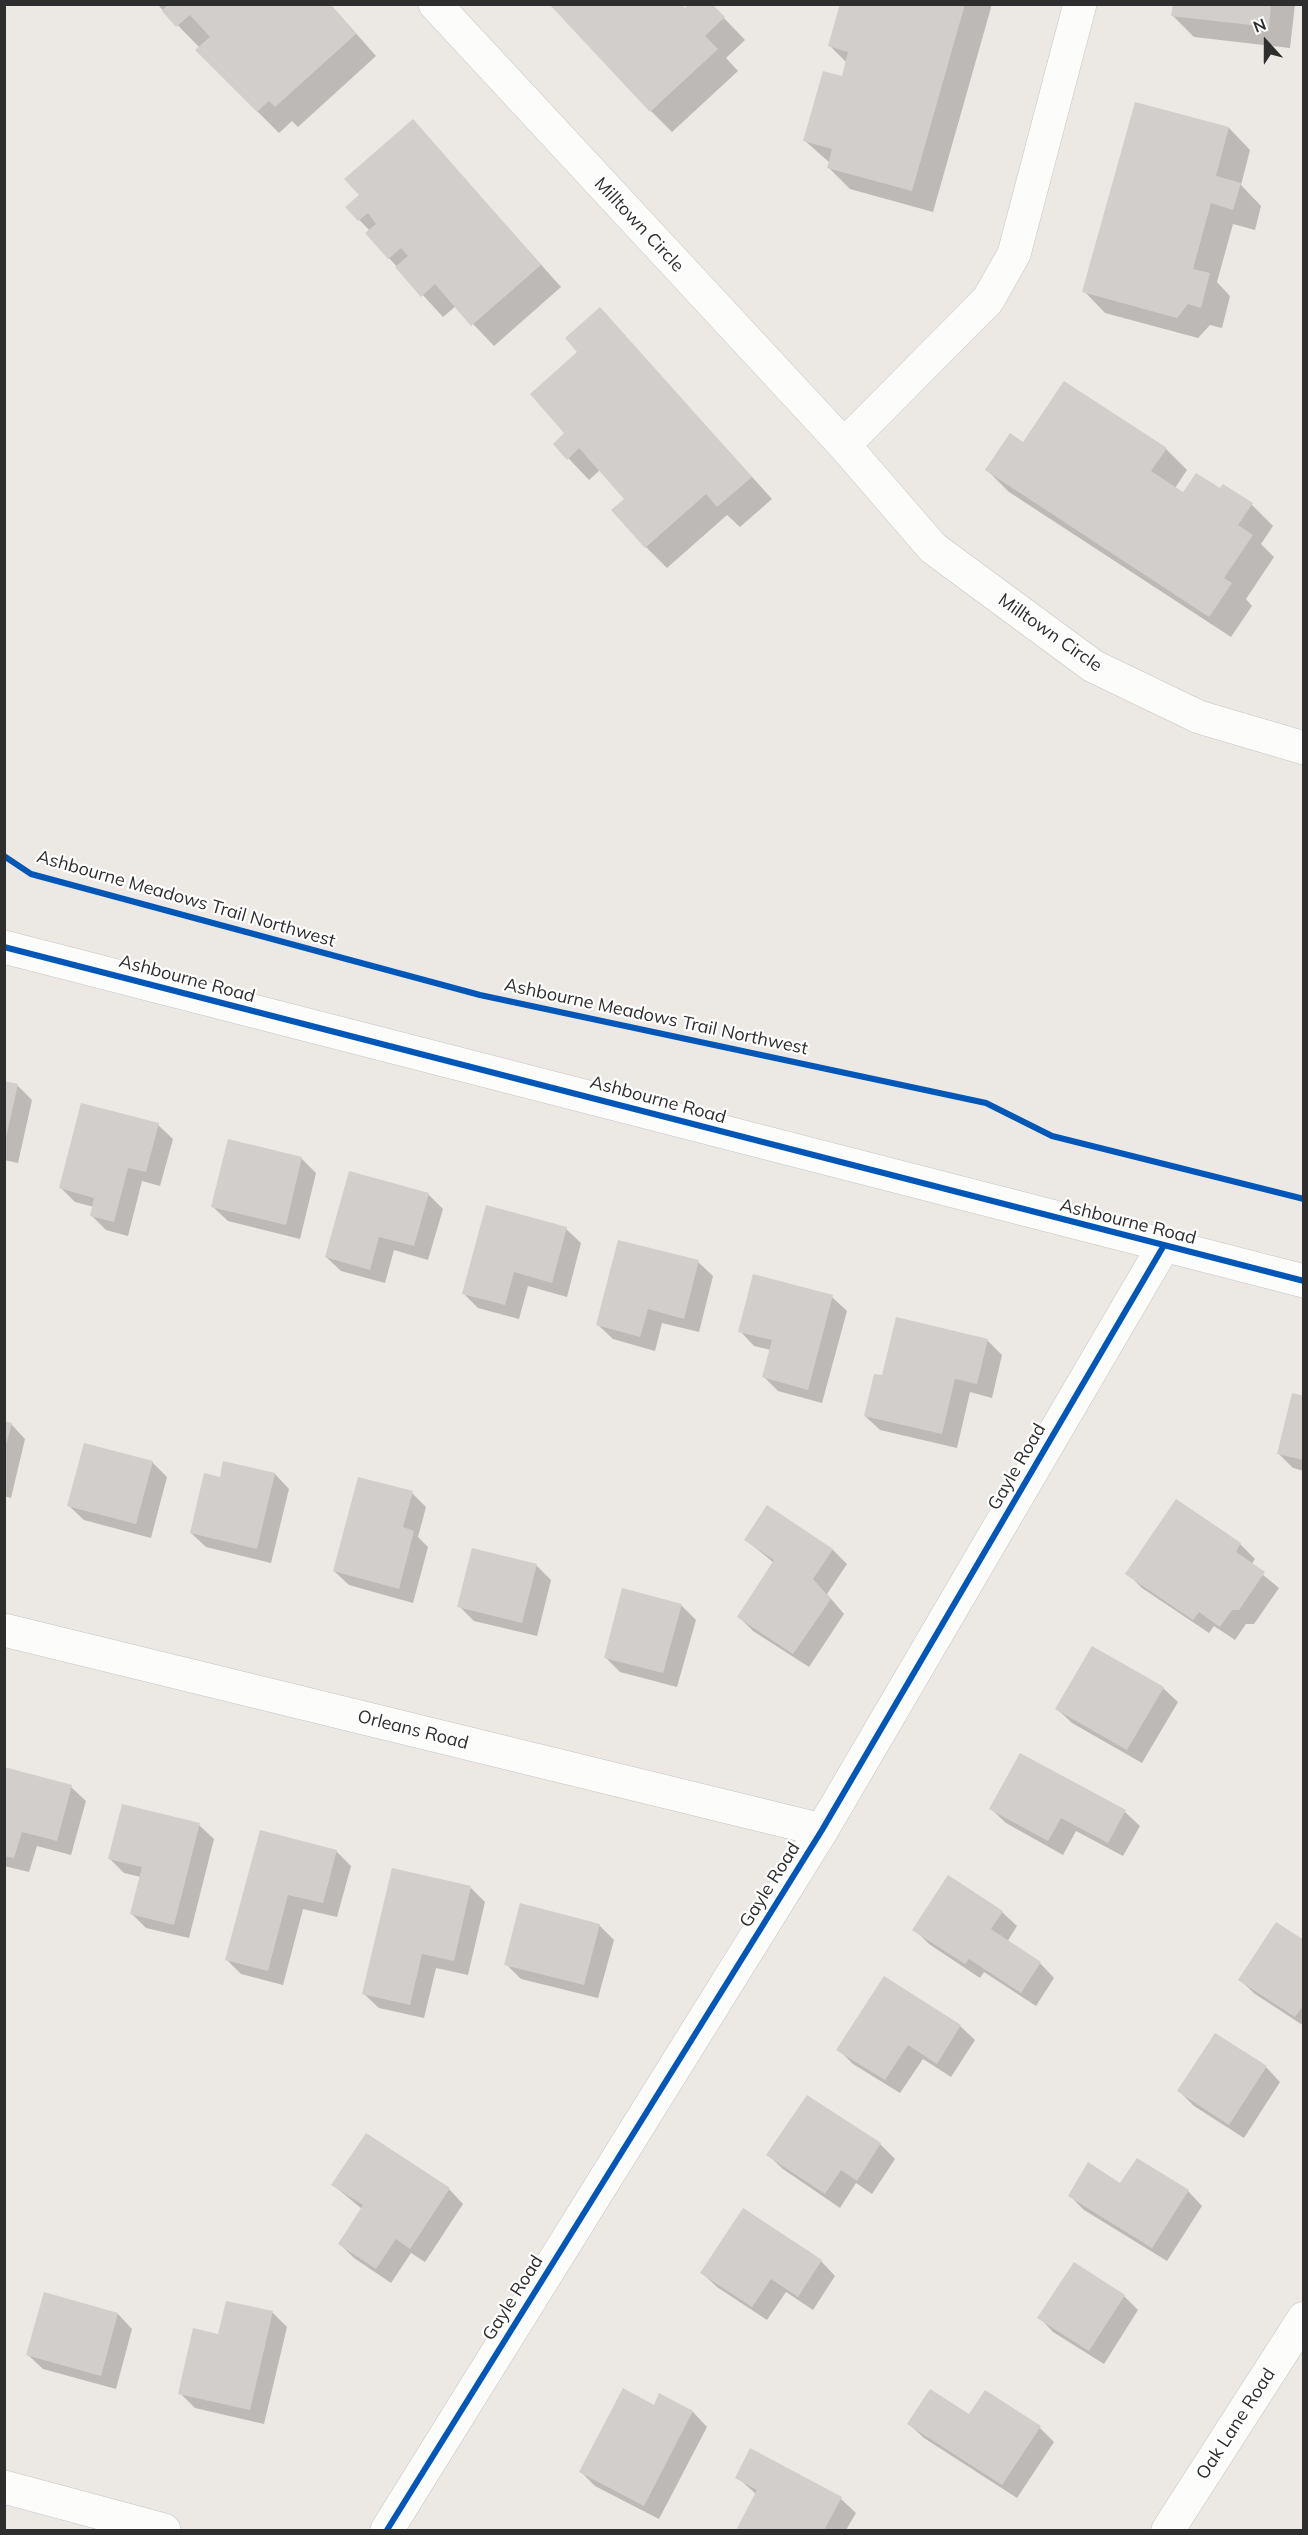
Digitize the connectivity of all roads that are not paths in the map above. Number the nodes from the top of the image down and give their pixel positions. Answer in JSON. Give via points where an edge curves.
{"nodes":[{"id":1,"x":435,"y":4,"type":"edge"},
{"id":2,"x":1080,"y":4,"type":"edge"},
{"id":3,"x":844,"y":445,"type":"junction"},
{"id":4,"x":1304,"y":748,"type":"edge"},
{"id":5,"x":4,"y":947,"type":"edge"},
{"id":6,"x":1163,"y":1247,"type":"junction"},
{"id":7,"x":1304,"y":1281,"type":"edge"},
{"id":8,"x":4,"y":1630,"type":"edge"},
{"id":9,"x":822,"y":1830,"type":"junction"},
{"id":10,"x":1299,"y":2337,"type":"edge"},
{"id":11,"x":4,"y":2487,"type":"edge"},
{"id":12,"x":164,"y":2530,"type":"edge"},
{"id":13,"x":387,"y":2530,"type":"edge"},
{"id":14,"x":1168,"y":2530,"type":"edge"}],
"edges":[{"from":1,"to":3,"type":"street","name":"Milltown Circle"},
{"from":2,"to":3,"type":"street","via":[[1014,254],[988,300]]},
{"from":3,"to":4,"type":"street","name":"Milltown Circle","via":[[933,548],[1093,666],[1199,717]]},
{"from":5,"to":6,"type":"street","name":"Ashbourne Road"},
{"from":6,"to":7,"type":"street","name":"Ashbourne Road"},
{"from":6,"to":9,"type":"street","name":"Gayle Road"},
{"from":8,"to":9,"type":"street","name":"Orleans Road"},
{"from":9,"to":13,"type":"street","name":"Gayle Road"},
{"from":10,"to":14,"type":"street","name":"Oak Lane Road"},
{"from":11,"to":12,"type":"street"}]}
